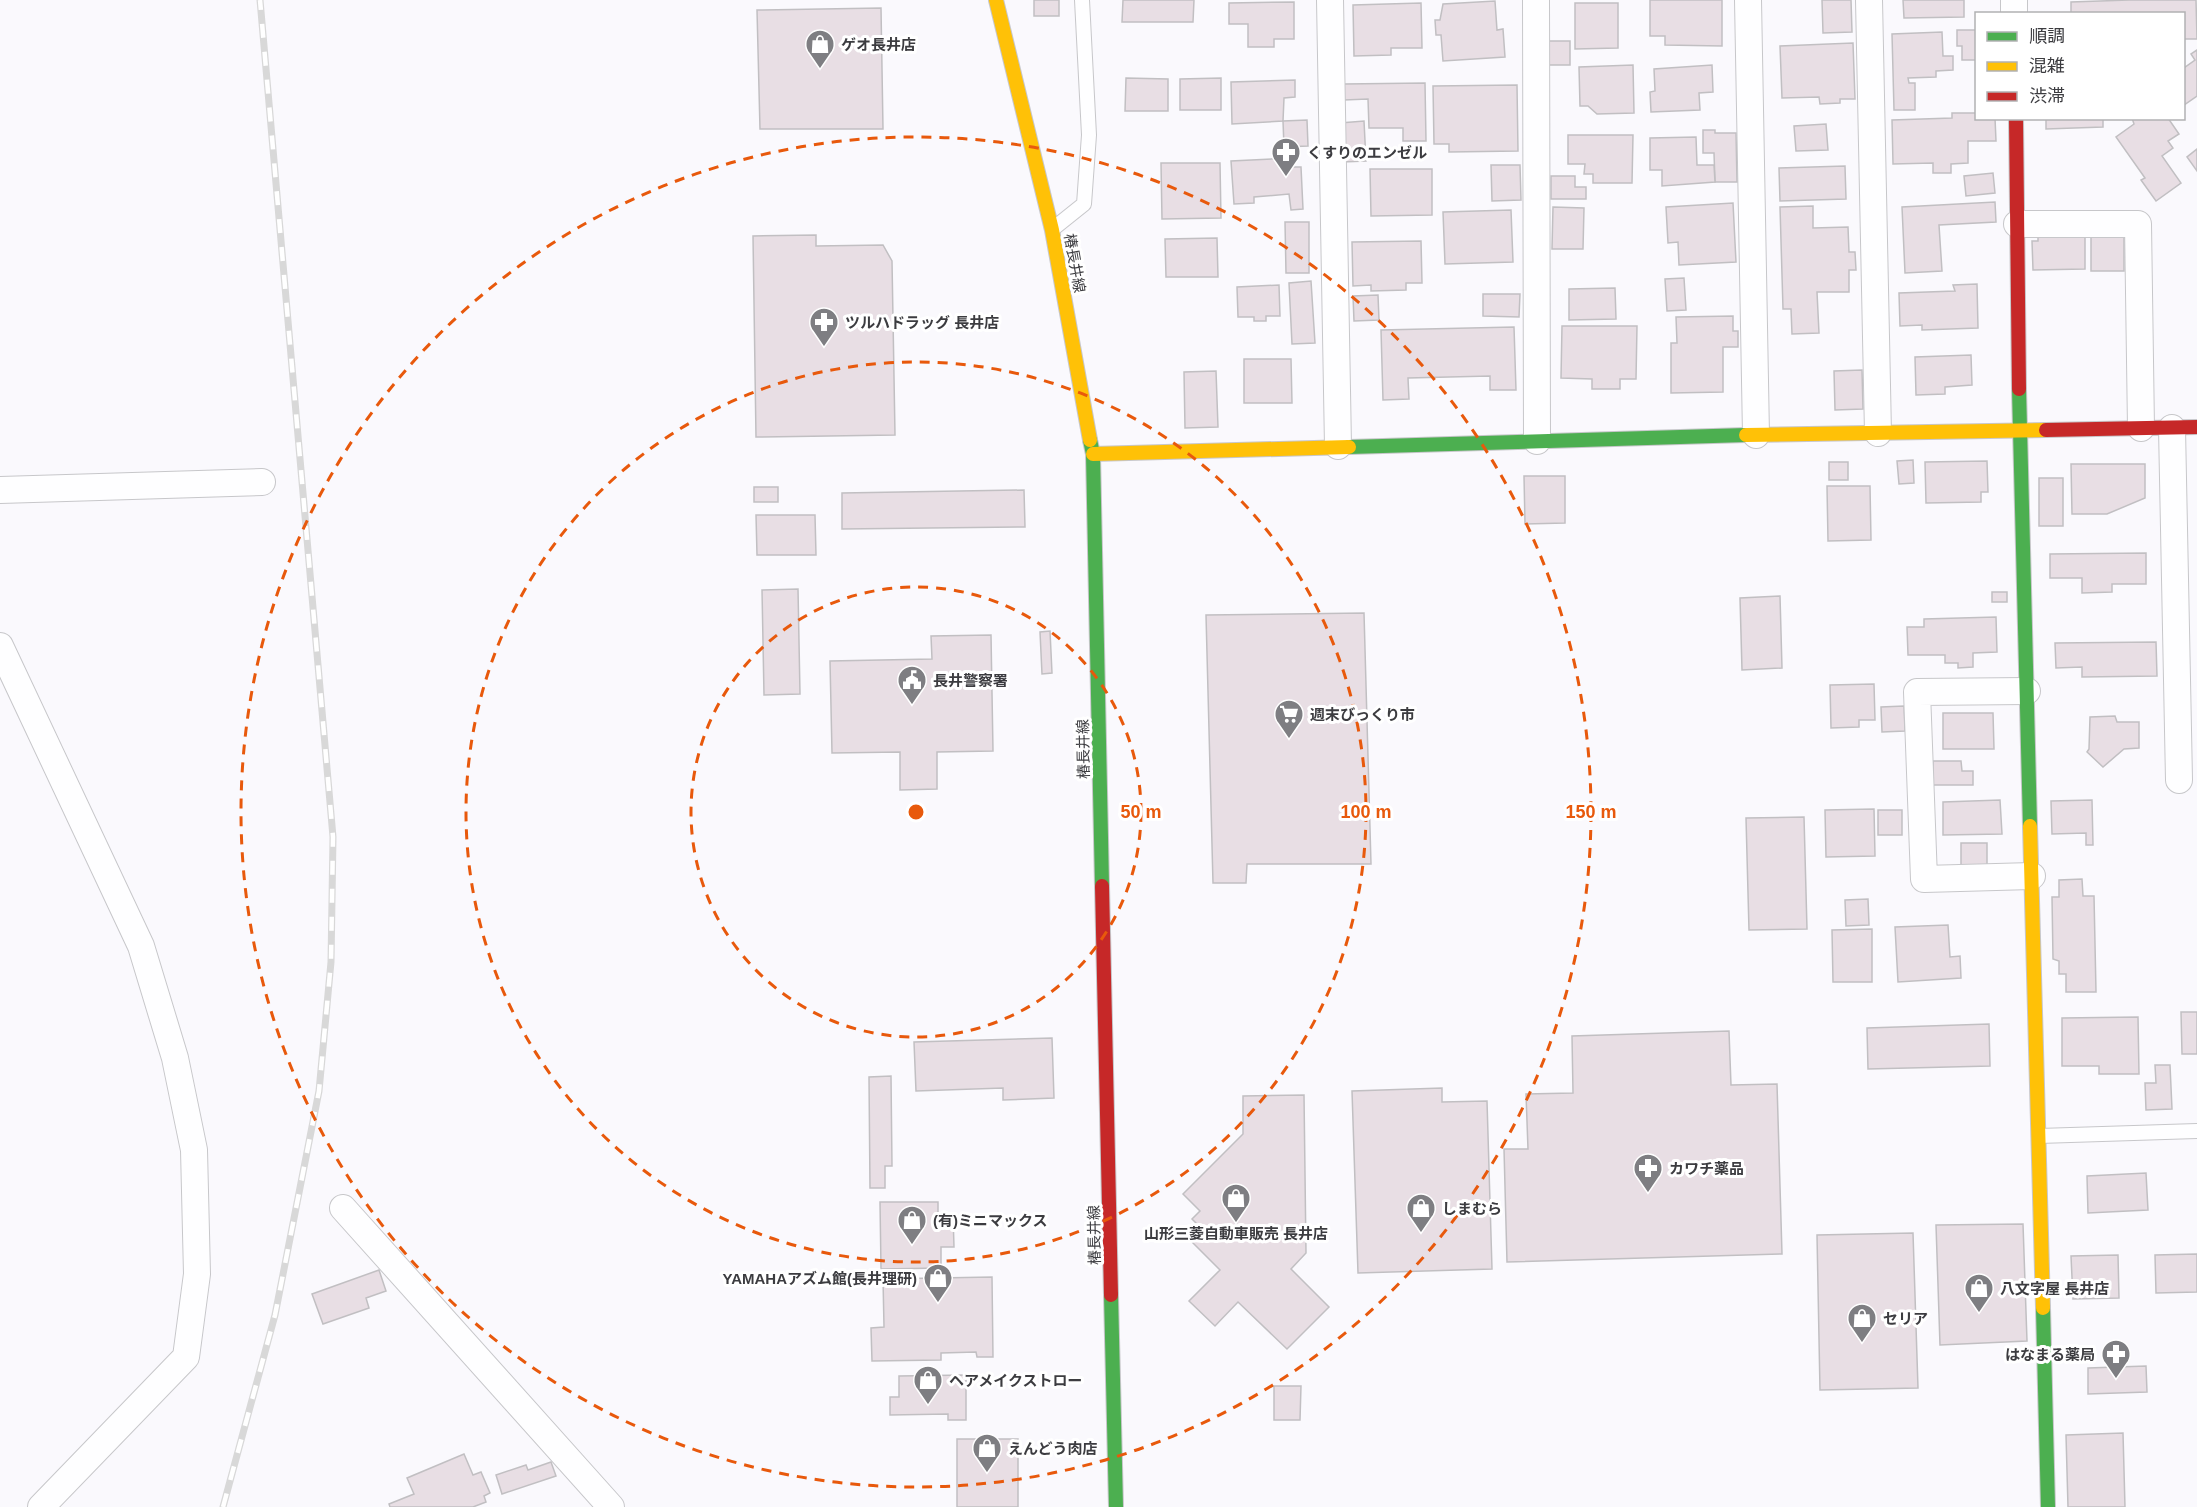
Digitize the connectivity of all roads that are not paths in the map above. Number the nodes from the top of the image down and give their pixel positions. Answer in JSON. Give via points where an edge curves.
{"nodes":[{"id":1,"x":996,"y":0,"type":"edge"},
{"id":2,"x":1082,"y":0,"type":"edge"},
{"id":3,"x":1330,"y":0,"type":"edge"},
{"id":4,"x":1536,"y":0,"type":"edge"},
{"id":5,"x":1748,"y":0,"type":"edge"},
{"id":6,"x":1869,"y":0,"type":"edge"},
{"id":7,"x":2016,"y":120,"type":"edge"},
{"id":8,"x":2017,"y":224,"type":"junction"},
{"id":9,"x":1052,"y":230,"type":"junction"},
{"id":10,"x":2185,"y":427,"type":"edge"},
{"id":11,"x":2141,"y":428,"type":"junction"},
{"id":12,"x":2020,"y":430,"type":"junction"},
{"id":13,"x":1878,"y":433,"type":"junction"},
{"id":14,"x":1756,"y":435,"type":"junction"},
{"id":15,"x":1537,"y":441,"type":"junction"},
{"id":16,"x":1338,"y":446,"type":"junction"},
{"id":17,"x":1093,"y":454,"type":"junction"},
{"id":18,"x":262,"y":482,"type":"dead end"},
{"id":19,"x":0,"y":490,"type":"edge"},
{"id":20,"x":0,"y":646,"type":"edge"},
{"id":21,"x":2027,"y":691,"type":"junction"},
{"id":22,"x":2179,"y":780,"type":"dead end"},
{"id":23,"x":2032,"y":876,"type":"junction"},
{"id":24,"x":2197,"y":1131,"type":"edge"},
{"id":25,"x":2039,"y":1136,"type":"junction"},
{"id":26,"x":343,"y":1208,"type":"dead end"},
{"id":27,"x":41,"y":1507,"type":"edge"},
{"id":28,"x":612,"y":1507,"type":"edge"},
{"id":29,"x":1116,"y":1507,"type":"edge"},
{"id":30,"x":2048,"y":1507,"type":"edge"}],
"edges":[{"from":1,"to":9,"type":"street","name":"椿長井線"},
{"from":2,"to":9,"type":"lane","via":[[1089,135],[1084,204]]},
{"from":3,"to":16,"type":"street"},
{"from":4,"to":15,"type":"street"},
{"from":5,"to":14,"type":"street"},
{"from":6,"to":13,"type":"street"},
{"from":7,"to":8,"type":"street"},
{"from":8,"to":11,"type":"street","via":[[2138,224]]},
{"from":8,"to":12,"type":"street"},
{"from":9,"to":17,"type":"street","name":"椿長井線"},
{"from":10,"to":11,"type":"street"},
{"from":10,"to":22,"type":"street"},
{"from":11,"to":12,"type":"street"},
{"from":12,"to":13,"type":"street"},
{"from":12,"to":21,"type":"street"},
{"from":13,"to":14,"type":"street"},
{"from":14,"to":15,"type":"street"},
{"from":15,"to":16,"type":"street"},
{"from":16,"to":17,"type":"street"},
{"from":17,"to":29,"type":"street","name":"椿長井線"},
{"from":18,"to":19,"type":"street"},
{"from":20,"to":27,"type":"street","via":[[141,946],[175,1058],[194,1150],[197,1274],[186,1357]]},
{"from":21,"to":23,"type":"street"},
{"from":21,"to":23,"type":"street","via":[[1917,692],[1924,879]]},
{"from":23,"to":25,"type":"street"},
{"from":24,"to":25,"type":"lane"},
{"from":25,"to":30,"type":"street"},
{"from":26,"to":28,"type":"street"}]}
